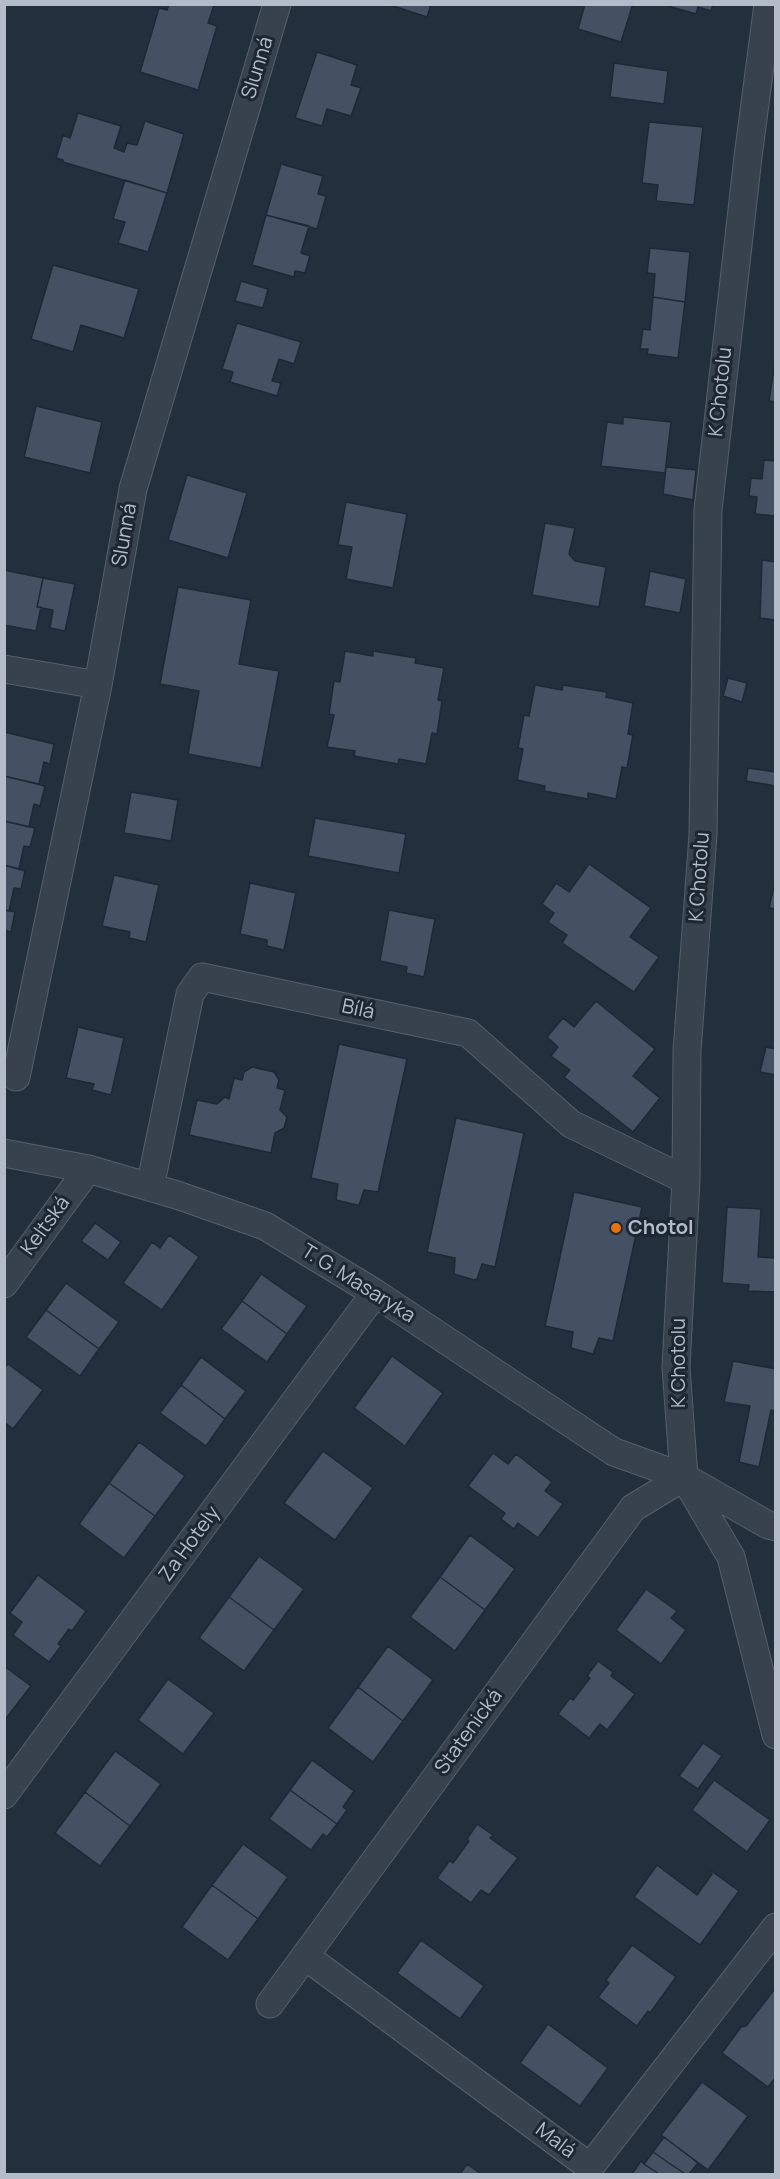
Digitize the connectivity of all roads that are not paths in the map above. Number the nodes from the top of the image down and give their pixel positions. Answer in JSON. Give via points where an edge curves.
{"nodes":[{"id":1,"x":277,"y":4,"type":"edge"},
{"id":2,"x":768,"y":4,"type":"edge"},
{"id":3,"x":4,"y":669,"type":"edge"},
{"id":4,"x":98,"y":684,"type":"junction"},
{"id":5,"x":16,"y":1077,"type":"dead end"},
{"id":6,"x":4,"y":1153,"type":"edge"},
{"id":7,"x":88,"y":1168,"type":"junction"},
{"id":8,"x":686,"y":1180,"type":"junction"},
{"id":9,"x":150,"y":1187,"type":"junction"},
{"id":10,"x":4,"y":1284,"type":"edge"},
{"id":11,"x":375,"y":1293,"type":"junction"},
{"id":12,"x":684,"y":1477,"type":"junction"},
{"id":13,"x":776,"y":1527,"type":"edge"},
{"id":14,"x":776,"y":1735,"type":"edge"},
{"id":15,"x":4,"y":1795,"type":"edge"},
{"id":16,"x":776,"y":1927,"type":"edge"},
{"id":17,"x":304,"y":1956,"type":"junction"},
{"id":18,"x":270,"y":2004,"type":"dead end"}],
"edges":[{"from":1,"to":4,"type":"street","name":"Slunná","via":[[133,489]]},
{"from":2,"to":8,"type":"street","name":"K Chotolu","via":[[708,510],[703,835],[687,1051]]},
{"from":3,"to":4,"type":"street"},
{"from":4,"to":5,"type":"street","name":"Slunná"},
{"from":6,"to":7,"type":"street","name":"T. G. Masaryka"},
{"from":7,"to":9,"type":"street","name":"T. G. Masaryka"},
{"from":7,"to":10,"type":"street","name":"Keltská"},
{"from":8,"to":9,"type":"street","name":"Bílá","via":[[571,1124],[468,1033],[202,977],[190,994]]},
{"from":8,"to":12,"type":"street","name":"K Chotolu","via":[[676,1367]]},
{"from":9,"to":11,"type":"street","name":"T. G. Masaryka","via":[[266,1226]]},
{"from":11,"to":12,"type":"street","name":"T. G. Masaryka","via":[[614,1452]]},
{"from":11,"to":15,"type":"street","name":"Za Hotely"},
{"from":12,"to":13,"type":"street","name":"T. G. Masaryka"},
{"from":12,"to":14,"type":"street","name":"K Chotolu","via":[[731,1557]]},
{"from":12,"to":17,"type":"street","name":"Statenická","via":[[633,1508]]},
{"from":16,"to":17,"type":"street","name":"Malá","via":[[590,2167]]},
{"from":17,"to":18,"type":"street","name":"Statenická"}]}
